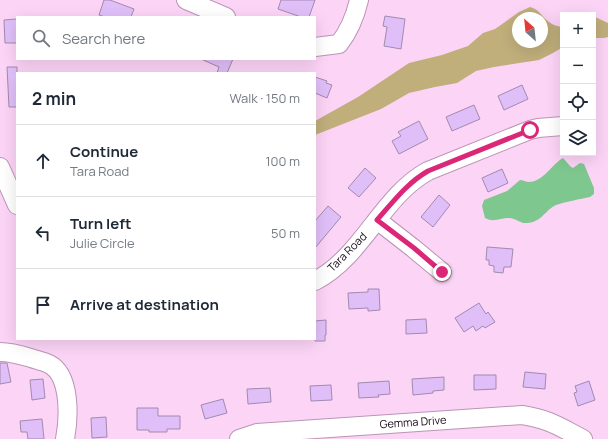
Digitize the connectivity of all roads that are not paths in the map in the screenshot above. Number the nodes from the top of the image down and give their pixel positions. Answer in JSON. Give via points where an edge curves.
{"nodes":[{"id":1,"x":186,"y":0,"type":"edge"},
{"id":2,"x":359,"y":0,"type":"edge"},
{"id":3,"x":224,"y":16,"type":"edge"},
{"id":4,"x":316,"y":47,"type":"edge"},
{"id":5,"x":560,"y":126,"type":"edge"},
{"id":6,"x":0,"y":167,"type":"edge"},
{"id":7,"x":16,"y":203,"type":"edge"},
{"id":8,"x":377,"y":220,"type":"junction"},
{"id":9,"x":442,"y":272,"type":"dead end"},
{"id":10,"x":316,"y":280,"type":"edge"},
{"id":11,"x":0,"y":352,"type":"edge"},
{"id":12,"x":65,"y":439,"type":"edge"},
{"id":13,"x":239,"y":439,"type":"edge"},
{"id":14,"x":583,"y":439,"type":"edge"}],
"edges":[{"from":1,"to":3,"type":"street"},
{"from":2,"to":4,"type":"street","via":[[348,32],[339,44]]},
{"from":5,"to":8,"type":"street","name":"Tara Road","via":[[530,130],[428,171],[404,188]]},
{"from":6,"to":7,"type":"street"},
{"from":8,"to":9,"type":"street"},
{"from":8,"to":10,"type":"street","name":"Tara Road","via":[[346,256]]},
{"from":11,"to":12,"type":"street","via":[[48,363],[60,374],[66,395],[68,421]]},
{"from":13,"to":14,"type":"street","name":"Gemma Drive","via":[[257,433],[522,416],[539,418]]}]}
